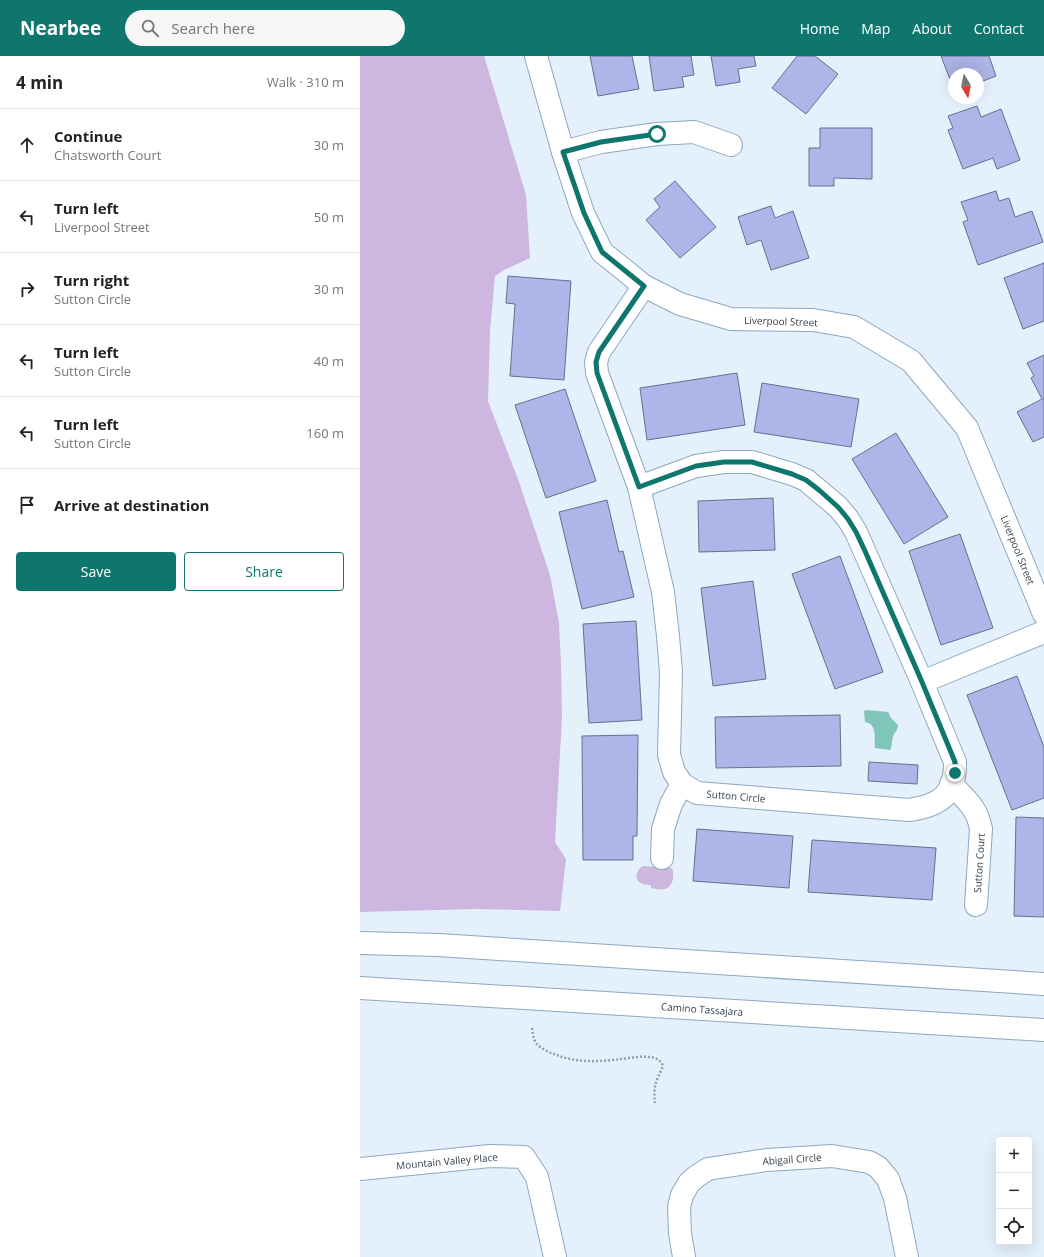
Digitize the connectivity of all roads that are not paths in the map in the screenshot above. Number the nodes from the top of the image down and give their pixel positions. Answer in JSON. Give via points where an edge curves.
{"nodes":[{"id":1,"x":536,"y":56,"type":"edge"},
{"id":2,"x":730,"y":145,"type":"dead end"},
{"id":3,"x":563,"y":152,"type":"junction"},
{"id":4,"x":644,"y":286,"type":"junction"},
{"id":5,"x":639,"y":487,"type":"junction"},
{"id":6,"x":1044,"y":614,"type":"edge"},
{"id":7,"x":1044,"y":632,"type":"edge"},
{"id":8,"x":922,"y":682,"type":"junction"},
{"id":9,"x":682,"y":784,"type":"junction"},
{"id":10,"x":951,"y":784,"type":"junction"},
{"id":11,"x":662,"y":858,"type":"dead end"},
{"id":12,"x":976,"y":905,"type":"dead end"},
{"id":13,"x":360,"y":943,"type":"edge"},
{"id":14,"x":1044,"y":984,"type":"edge"},
{"id":15,"x":360,"y":988,"type":"edge"},
{"id":16,"x":1044,"y":1030,"type":"edge"},
{"id":17,"x":360,"y":1169,"type":"edge"},
{"id":18,"x":555,"y":1257,"type":"edge"},
{"id":19,"x":684,"y":1257,"type":"edge"},
{"id":20,"x":907,"y":1257,"type":"edge"}],
"edges":[{"from":1,"to":3,"type":"street","name":"Liverpool Street"},
{"from":2,"to":3,"type":"street","via":[[694,132],[608,141]]},
{"from":3,"to":4,"type":"street","name":"Liverpool Street","via":[[584,213],[602,252]]},
{"from":4,"to":5,"type":"street","via":[[599,352],[596,362],[597,373]]},
{"from":4,"to":6,"type":"street","name":"Liverpool Street","via":[[680,304],[731,319],[813,320],[854,327],[911,361],[967,428]]},
{"from":5,"to":8,"type":"street","name":"Sutton Circle","via":[[696,466],[724,462],[752,462],[806,480],[838,507],[856,532]]},
{"from":5,"to":9,"type":"street","via":[[663,592],[668,629],[671,672],[669,755],[674,772]]},
{"from":7,"to":8,"type":"street"},
{"from":8,"to":10,"type":"street","name":"Sutton Circle","via":[[955,762]]},
{"from":9,"to":10,"type":"street","name":"Sutton Circle","via":[[697,793],[909,810],[935,804],[946,796]]},
{"from":9,"to":11,"type":"street","via":[[671,804],[663,829]]},
{"from":10,"to":12,"type":"street","name":"Sutton Court","via":[[975,809],[979,819],[981,829]]},
{"from":13,"to":14,"type":"street","via":[[438,945]]},
{"from":15,"to":16,"type":"street","name":"Camino Tassajara"},
{"from":17,"to":18,"type":"street","name":"Mountain Valley Place","via":[[490,1156],[524,1157],[537,1177]]},
{"from":19,"to":20,"type":"street","name":"Abigail Circle","via":[[678,1207],[689,1183],[697,1176],[708,1169],[767,1160],[832,1156],[869,1162],[888,1178],[895,1198]]}]}
